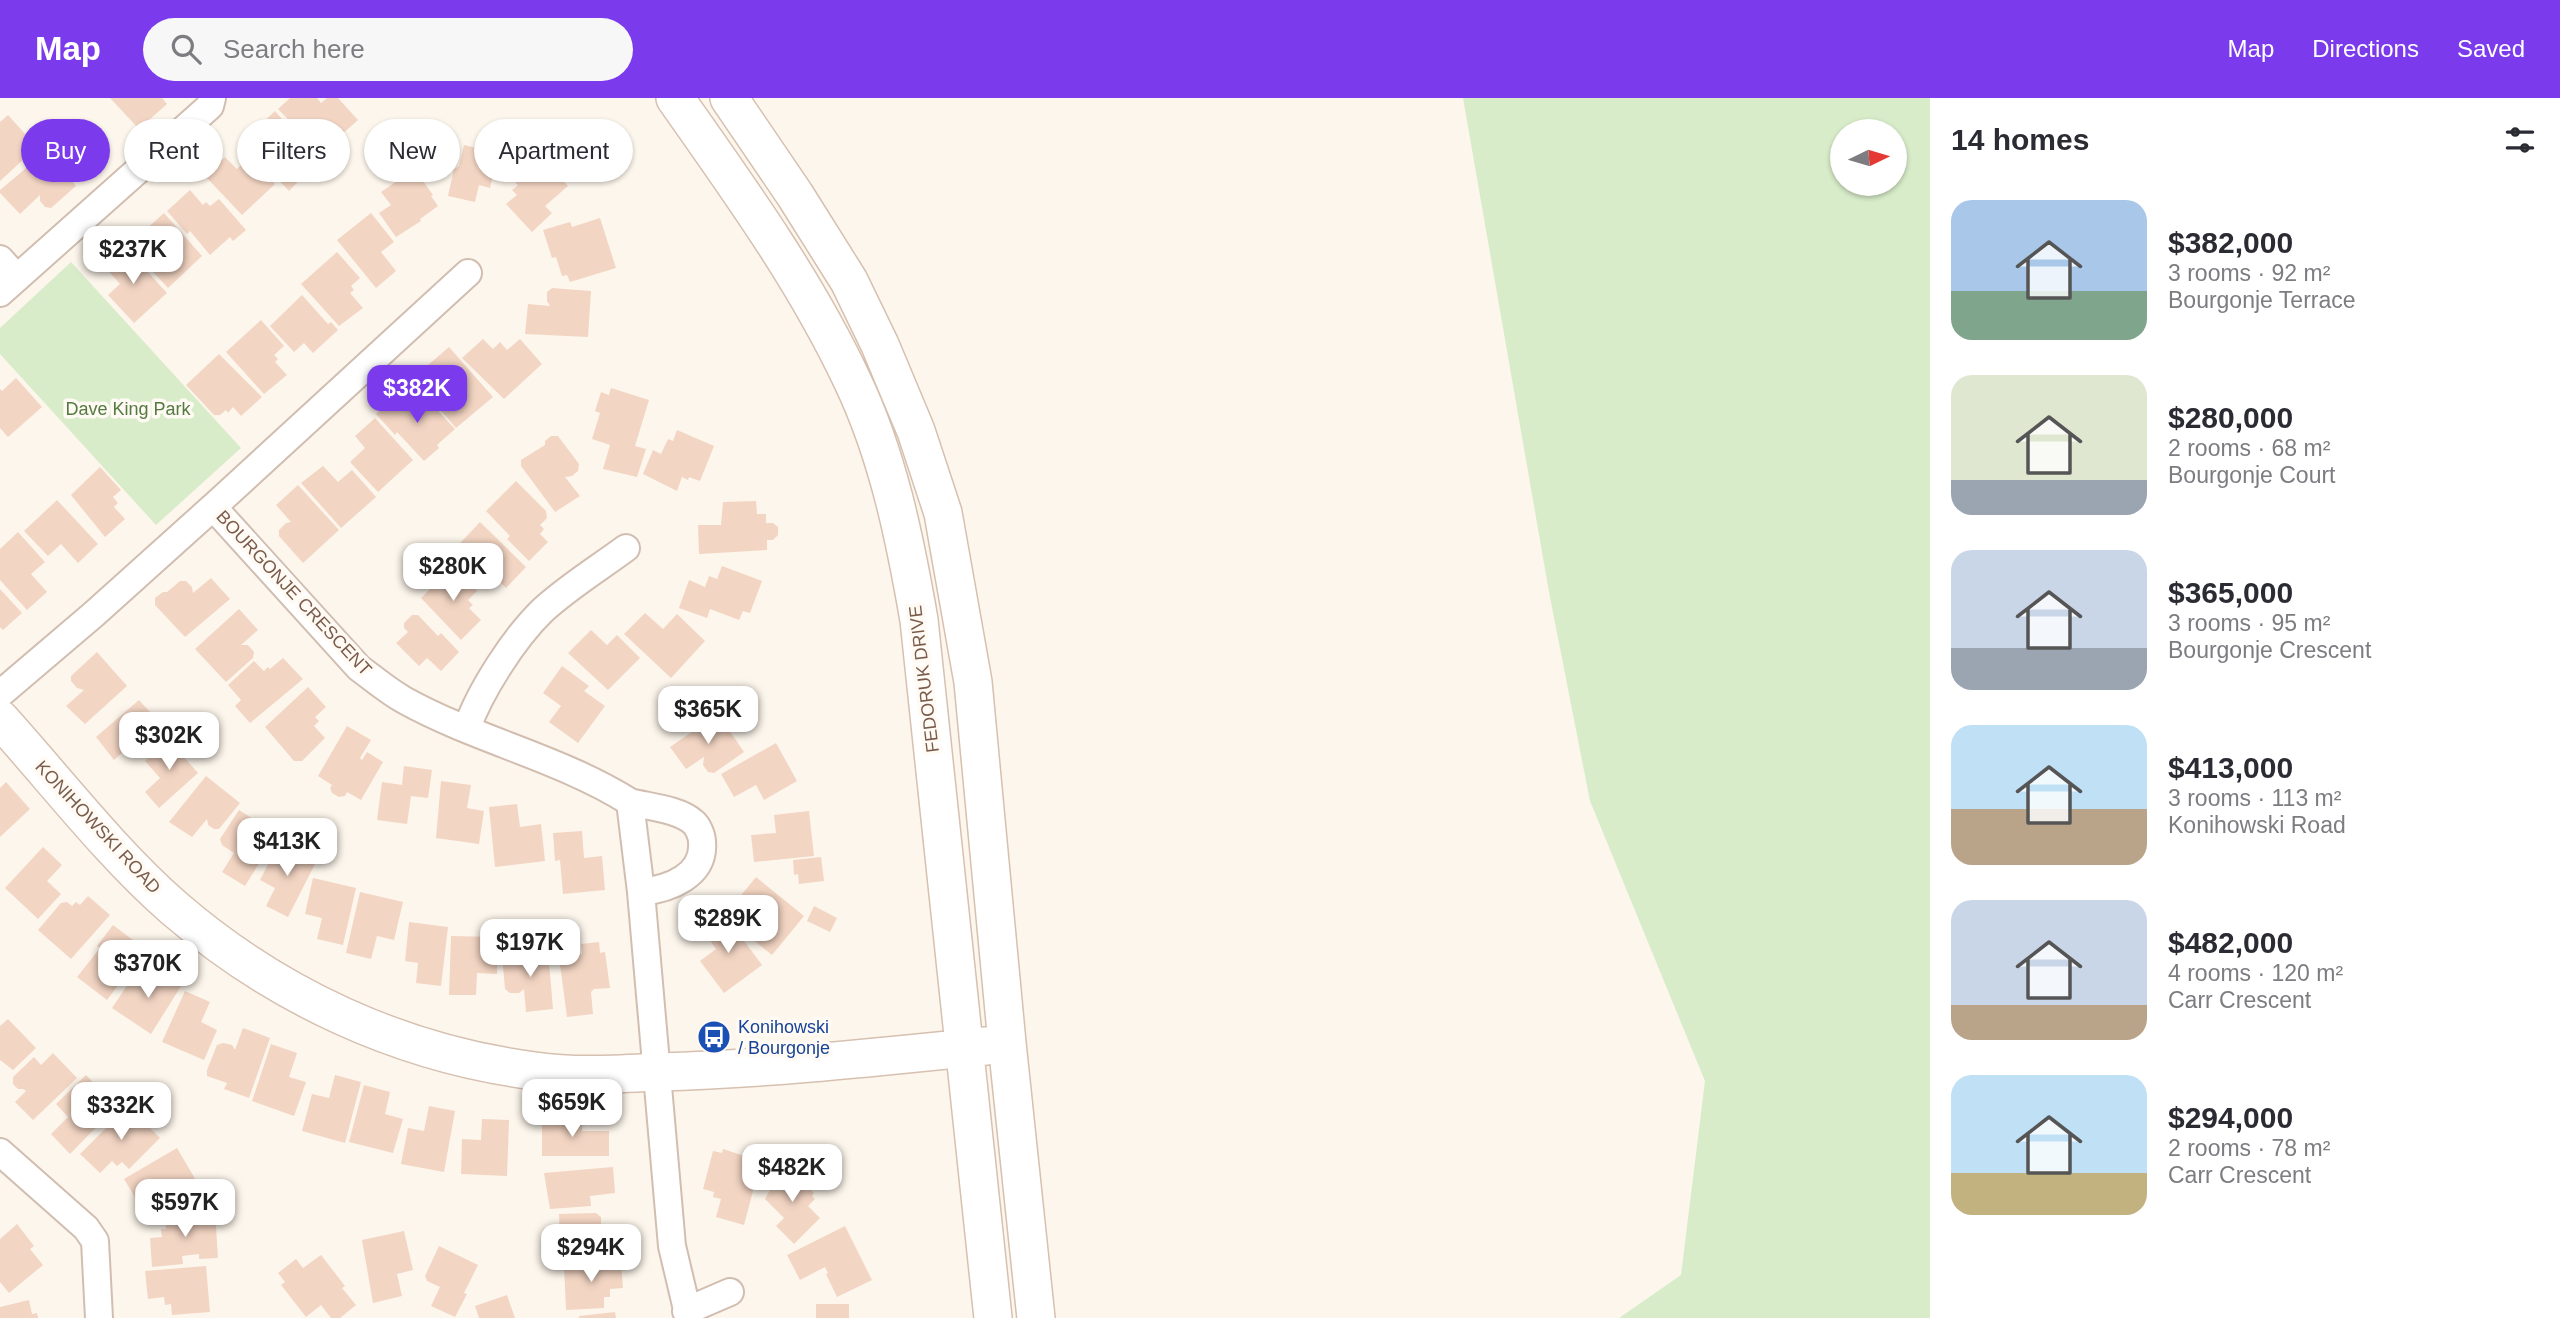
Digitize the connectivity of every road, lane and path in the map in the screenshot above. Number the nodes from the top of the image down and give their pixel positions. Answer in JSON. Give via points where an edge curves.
{"nodes":[{"id":1,"x":212,"y":98,"type":"edge"},
{"id":2,"x":675,"y":98,"type":"edge"},
{"id":3,"x":729,"y":98,"type":"edge"},
{"id":4,"x":468,"y":273,"type":"dead end"},
{"id":5,"x":6,"y":277,"type":"edge"},
{"id":6,"x":213,"y":507,"type":"junction"},
{"id":7,"x":626,"y":548,"type":"dead end"},
{"id":8,"x":0,"y":694,"type":"edge"},
{"id":9,"x":0,"y":719,"type":"edge"},
{"id":10,"x":467,"y":728,"type":"junction"},
{"id":11,"x":630,"y":802,"type":"junction"},
{"id":12,"x":641,"y":892,"type":"junction"},
{"id":13,"x":1007,"y":1044,"type":"junction"},
{"id":14,"x":964,"y":1048,"type":"junction"},
{"id":15,"x":656,"y":1073,"type":"junction"},
{"id":16,"x":0,"y":1152,"type":"edge"},
{"id":17,"x":730,"y":1292,"type":"dead end"},
{"id":18,"x":688,"y":1314,"type":"edge"},
{"id":19,"x":99,"y":1318,"type":"edge"},
{"id":20,"x":993,"y":1318,"type":"edge"},
{"id":21,"x":1036,"y":1318,"type":"edge"}],
"edges":[{"from":1,"to":5,"type":"street","via":[[210,106]]},
{"from":2,"to":14,"type":"main road","name":"FEDORUK DRIVE","via":[[782,254],[821,320],[853,382],[890,485],[919,620]]},
{"from":3,"to":13,"type":"main road","via":[[849,281],[916,431],[943,513],[973,681]]},
{"from":4,"to":6,"type":"street"},
{"from":6,"to":8,"type":"street","name":"BOURGONJE CRESCENT"},
{"from":6,"to":10,"type":"street","name":"BOURGONJE CRESCENT","via":[[359,668],[404,700]]},
{"from":7,"to":10,"type":"street","via":[[525,629],[473,709]]},
{"from":9,"to":15,"type":"main road","name":"KONIHOWSKI ROAD","via":[[144,881],[175,909],[248,964],[320,1007],[406,1041],[488,1063],[537,1072]]},
{"from":10,"to":11,"type":"street","name":"BOURGONJE CRESCENT","via":[[603,785]]},
{"from":11,"to":12,"type":"street"},
{"from":11,"to":12,"type":"street","name":"BOURGONJE CRESCENT","via":[[680,815],[694,823],[702,837],[703,854],[693,872],[660,890]]},
{"from":12,"to":15,"type":"street"},
{"from":13,"to":14,"type":"main road","name":"KONIHOWSKI ROAD"},
{"from":13,"to":21,"type":"main road"},
{"from":14,"to":15,"type":"main road","name":"KONIHOWSKI ROAD"},
{"from":14,"to":20,"type":"main road","name":"FEDORUK DRIVE"},
{"from":15,"to":18,"type":"street","via":[[672,1246]]},
{"from":16,"to":19,"type":"street","via":[[95,1241]]},
{"from":17,"to":18,"type":"street"}]}
